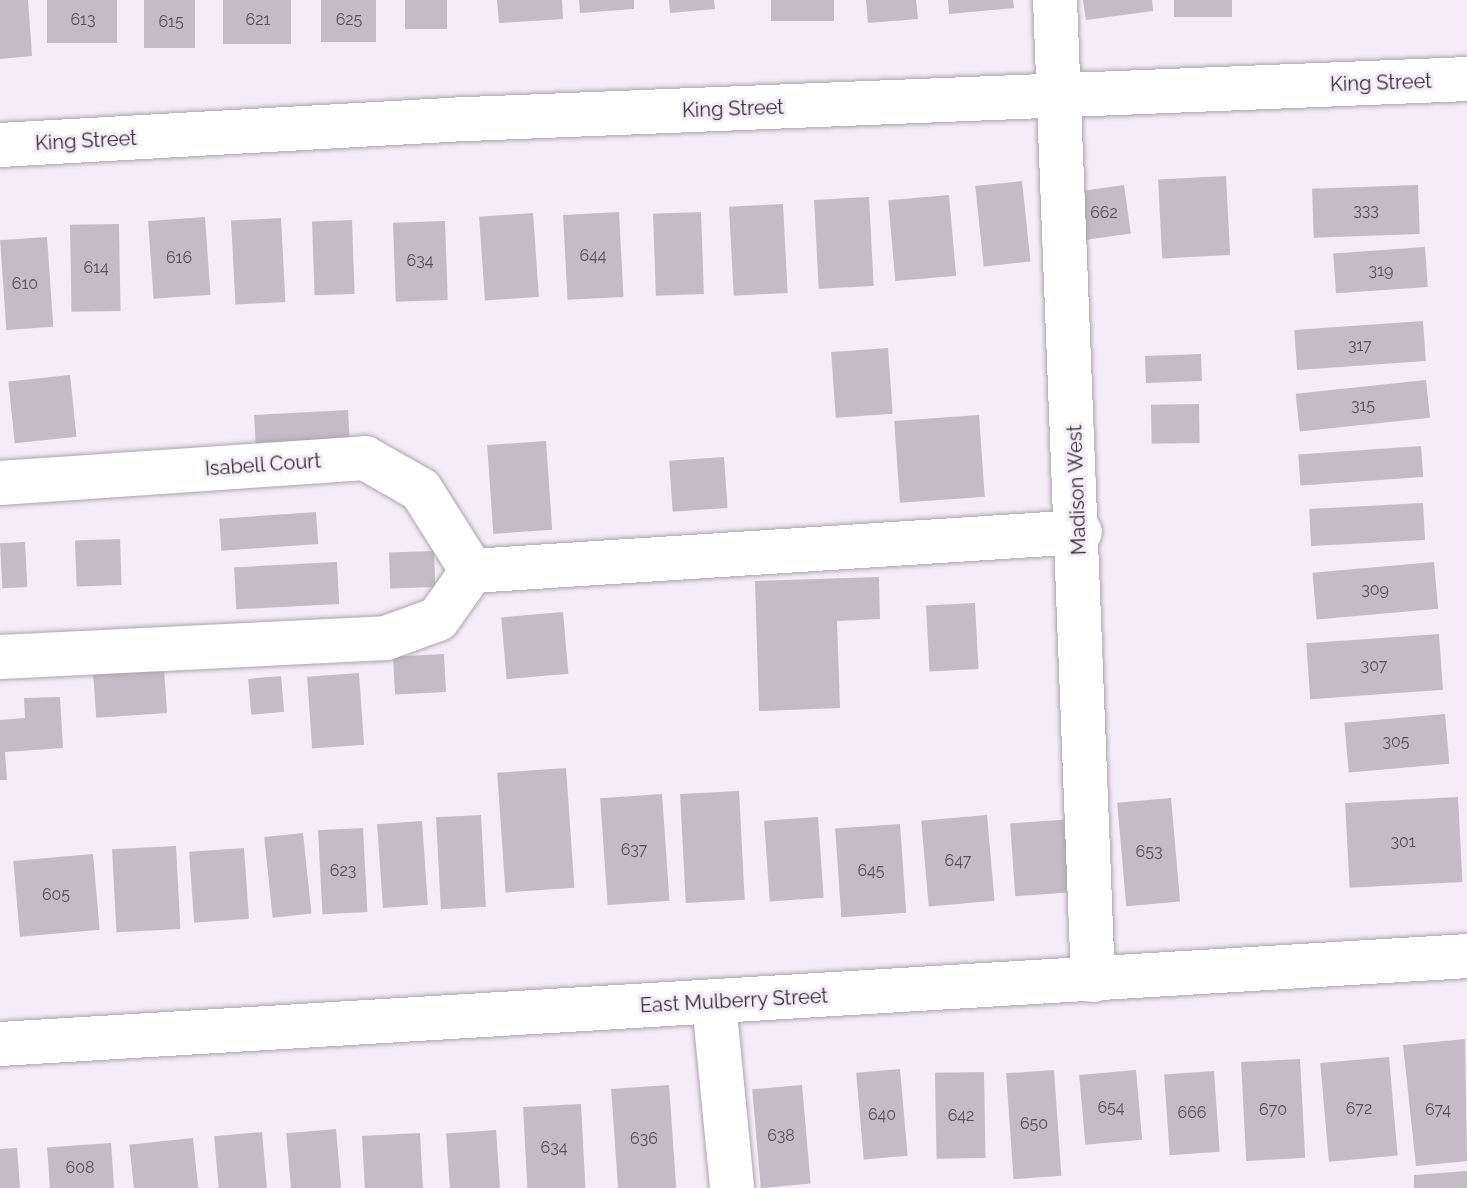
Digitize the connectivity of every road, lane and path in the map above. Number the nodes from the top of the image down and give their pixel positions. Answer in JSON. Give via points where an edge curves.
{"nodes":[{"id":1,"x":1055,"y":0,"type":"edge"},
{"id":2,"x":1467,"y":79,"type":"edge"},
{"id":3,"x":1059,"y":95,"type":"junction"},
{"id":4,"x":0,"y":145,"type":"edge"},
{"id":5,"x":0,"y":483,"type":"edge"},
{"id":6,"x":1080,"y":532,"type":"junction"},
{"id":7,"x":472,"y":571,"type":"junction"},
{"id":8,"x":0,"y":657,"type":"edge"},
{"id":9,"x":1467,"y":956,"type":"edge"},
{"id":10,"x":1093,"y":980,"type":"junction"},
{"id":11,"x":714,"y":1003,"type":"junction"},
{"id":12,"x":0,"y":1044,"type":"edge"},
{"id":13,"x":732,"y":1188,"type":"edge"}],
"edges":[{"from":1,"to":3,"type":"street","name":"Madison West"},
{"from":2,"to":3,"type":"street","name":"King Street"},
{"from":3,"to":4,"type":"street","name":"King Street"},
{"from":3,"to":6,"type":"street","name":"Madison West"},
{"from":5,"to":7,"type":"street","name":"Isabell Court","via":[[365,458],[421,490]]},
{"from":6,"to":7,"type":"street"},
{"from":6,"to":10,"type":"street","name":"Madison West"},
{"from":7,"to":8,"type":"street","via":[[438,619],[386,638]]},
{"from":9,"to":10,"type":"street","name":"East Mulberry Street"},
{"from":10,"to":11,"type":"street","name":"East Mulberry Street"},
{"from":11,"to":12,"type":"street","name":"East Mulberry Street"},
{"from":11,"to":13,"type":"street"}]}
